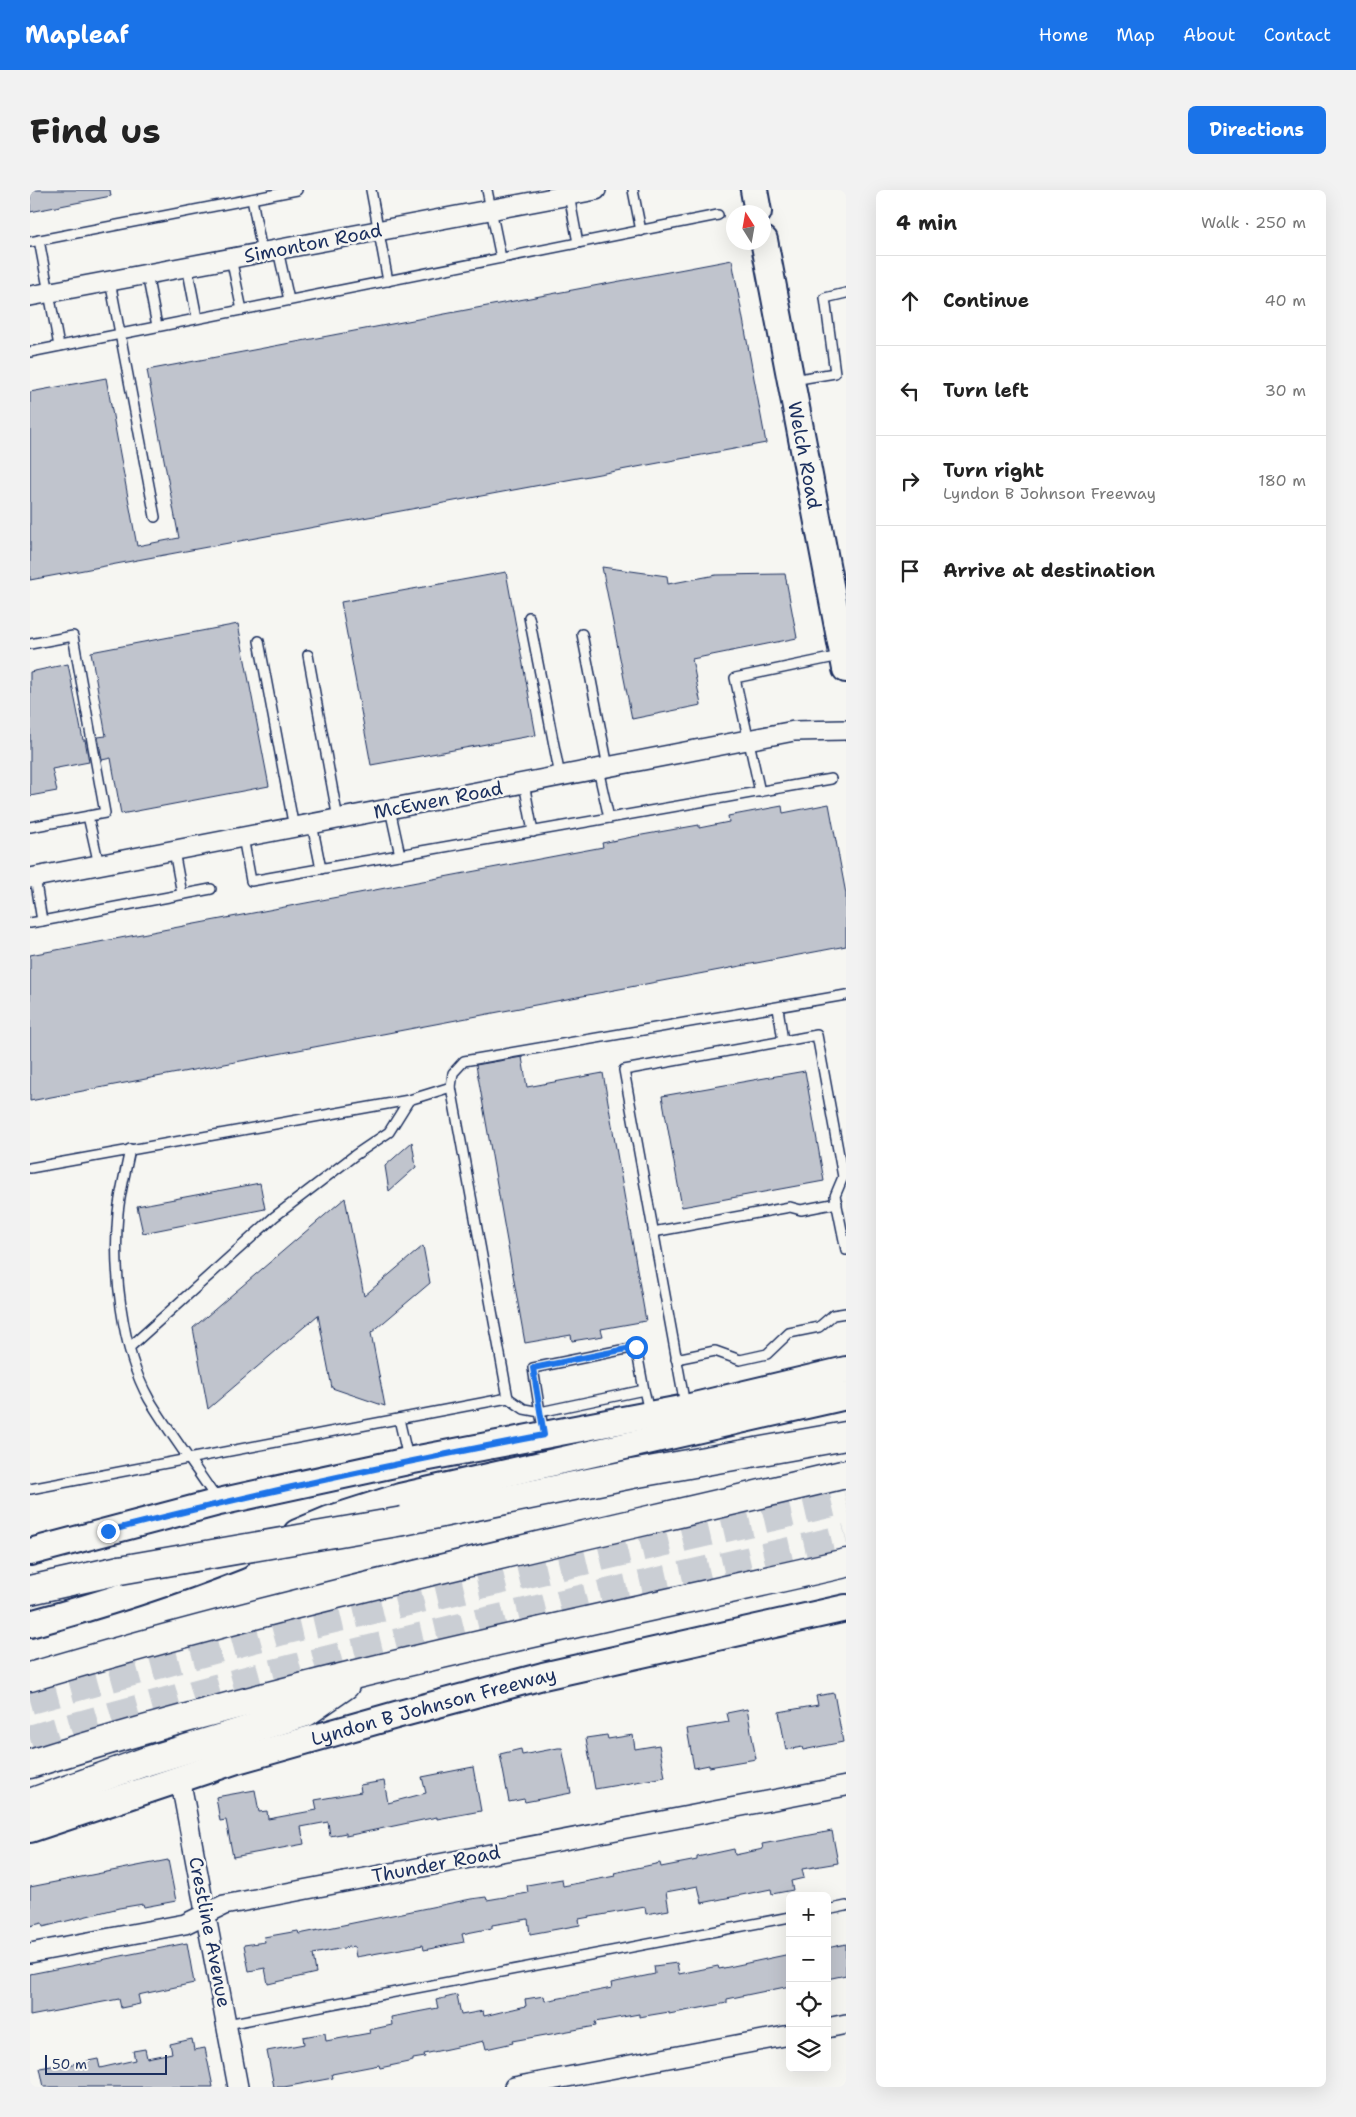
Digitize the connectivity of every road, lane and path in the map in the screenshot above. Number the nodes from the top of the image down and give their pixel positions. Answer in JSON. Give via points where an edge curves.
{"nodes":[{"id":1,"x":297,"y":190,"type":"edge"},
{"id":2,"x":370,"y":190,"type":"edge"},
{"id":3,"x":488,"y":190,"type":"edge"},
{"id":4,"x":596,"y":190,"type":"edge"},
{"id":5,"x":633,"y":190,"type":"edge"},
{"id":6,"x":754,"y":190,"type":"edge"},
{"id":7,"x":569,"y":195,"type":"junction"},
{"id":8,"x":252,"y":199,"type":"junction"},
{"id":9,"x":757,"y":205,"type":"edge"},
{"id":10,"x":491,"y":210,"type":"junction"},
{"id":11,"x":718,"y":215,"type":"dead end"},
{"id":12,"x":641,"y":230,"type":"junction"},
{"id":13,"x":378,"y":231,"type":"junction"},
{"id":14,"x":34,"y":241,"type":"edge"},
{"id":15,"x":578,"y":243,"type":"junction"},
{"id":16,"x":766,"y":250,"type":"edge"},
{"id":17,"x":270,"y":251,"type":"junction"},
{"id":18,"x":231,"y":258,"type":"junction"},
{"id":19,"x":501,"y":258,"type":"junction"},
{"id":20,"x":187,"y":266,"type":"junction"},
{"id":21,"x":147,"y":274,"type":"junction"},
{"id":22,"x":110,"y":281,"type":"junction"},
{"id":23,"x":388,"y":281,"type":"junction"},
{"id":24,"x":49,"y":292,"type":"junction"},
{"id":25,"x":846,"y":293,"type":"edge"},
{"id":26,"x":30,"y":296,"type":"edge"},
{"id":27,"x":289,"y":300,"type":"junction"},
{"id":28,"x":242,"y":310,"type":"junction"},
{"id":29,"x":198,"y":318,"type":"junction"},
{"id":30,"x":157,"y":326,"type":"junction"},
{"id":31,"x":120,"y":334,"type":"junction"},
{"id":32,"x":59,"y":346,"type":"junction"},
{"id":33,"x":30,"y":352,"type":"edge"},
{"id":34,"x":790,"y":380,"type":"junction"},
{"id":35,"x":154,"y":517,"type":"dead end"},
{"id":36,"x":529,"y":616,"type":"dead end"},
{"id":37,"x":582,"y":634,"type":"dead end"},
{"id":38,"x":259,"y":641,"type":"dead end"},
{"id":39,"x":30,"y":644,"type":"edge"},
{"id":40,"x":308,"y":655,"type":"dead end"},
{"id":41,"x":845,"y":662,"type":"edge"},
{"id":42,"x":846,"y":730,"type":"edge"},
{"id":43,"x":749,"y":740,"type":"junction"},
{"id":44,"x":603,"y":768,"type":"junction"},
{"id":45,"x":560,"y":776,"type":"junction"},
{"id":46,"x":831,"y":779,"type":"dead end"},
{"id":47,"x":524,"y":783,"type":"junction"},
{"id":48,"x":760,"y":792,"type":"junction"},
{"id":49,"x":390,"y":809,"type":"junction"},
{"id":50,"x":88,"y":816,"type":"junction"},
{"id":51,"x":609,"y":818,"type":"junction"},
{"id":52,"x":338,"y":819,"type":"junction"},
{"id":53,"x":303,"y":826,"type":"junction"},
{"id":54,"x":30,"y":827,"type":"edge"},
{"id":55,"x":533,"y":832,"type":"junction"},
{"id":56,"x":243,"y":837,"type":"junction"},
{"id":57,"x":174,"y":850,"type":"junction"},
{"id":58,"x":400,"y":855,"type":"junction"},
{"id":59,"x":99,"y":865,"type":"junction"},
{"id":60,"x":320,"y":869,"type":"junction"},
{"id":61,"x":32,"y":878,"type":"edge"},
{"id":62,"x":211,"y":888,"type":"dead end"},
{"id":63,"x":182,"y":894,"type":"junction"},
{"id":64,"x":42,"y":921,"type":"junction"},
{"id":65,"x":30,"y":923,"type":"edge"},
{"id":66,"x":846,"y":995,"type":"edge"},
{"id":67,"x":778,"y":1008,"type":"junction"},
{"id":68,"x":783,"y":1042,"type":"junction"},
{"id":69,"x":451,"y":1087,"type":"junction"},
{"id":70,"x":409,"y":1100,"type":"junction"},
{"id":71,"x":130,"y":1149,"type":"junction"},
{"id":72,"x":30,"y":1168,"type":"edge"},
{"id":73,"x":845,"y":1177,"type":"edge"},
{"id":74,"x":837,"y":1203,"type":"junction"},
{"id":75,"x":652,"y":1232,"type":"junction"},
{"id":76,"x":846,"y":1250,"type":"edge"},
{"id":77,"x":846,"y":1312,"type":"edge"},
{"id":78,"x":130,"y":1347,"type":"junction"},
{"id":79,"x":676,"y":1359,"type":"junction"},
{"id":80,"x":846,"y":1370,"type":"edge"},
{"id":81,"x":644,"y":1390,"type":"junction"},
{"id":82,"x":846,"y":1396,"type":"edge"},
{"id":83,"x":508,"y":1398,"type":"junction"},
{"id":84,"x":686,"y":1408,"type":"junction"},
{"id":85,"x":650,"y":1415,"type":"junction"},
{"id":86,"x":399,"y":1419,"type":"junction"},
{"id":87,"x":542,"y":1423,"type":"junction"},
{"id":88,"x":846,"y":1436,"type":"edge"},
{"id":89,"x":189,"y":1457,"type":"junction"},
{"id":90,"x":408,"y":1461,"type":"junction"},
{"id":91,"x":846,"y":1474,"type":"edge"},
{"id":92,"x":30,"y":1489,"type":"edge"},
{"id":93,"x":219,"y":1502,"type":"junction"},
{"id":94,"x":30,"y":1552,"type":"edge"},
{"id":95,"x":846,"y":1563,"type":"edge"},
{"id":96,"x":30,"y":1590,"type":"edge"},
{"id":97,"x":846,"y":1608,"type":"edge"},
{"id":98,"x":30,"y":1624,"type":"edge"},
{"id":99,"x":360,"y":1675,"type":"junction"},
{"id":100,"x":30,"y":1677,"type":"edge"},
{"id":101,"x":30,"y":1764,"type":"edge"},
{"id":102,"x":180,"y":1778,"type":"junction"},
{"id":103,"x":846,"y":1786,"type":"edge"},
{"id":104,"x":30,"y":1803,"type":"edge"},
{"id":105,"x":30,"y":1829,"type":"edge"},
{"id":106,"x":846,"y":1906,"type":"edge"},
{"id":107,"x":831,"y":1909,"type":"edge"},
{"id":108,"x":206,"y":1914,"type":"junction"},
{"id":109,"x":786,"y":1918,"type":"edge"},
{"id":110,"x":30,"y":1953,"type":"edge"},
{"id":111,"x":227,"y":2024,"type":"junction"},
{"id":112,"x":846,"y":2024,"type":"edge"},
{"id":113,"x":831,"y":2027,"type":"edge"},
{"id":114,"x":786,"y":2036,"type":"edge"},
{"id":115,"x":238,"y":2087,"type":"edge"},
{"id":116,"x":514,"y":2087,"type":"edge"}],
"edges":[{"from":1,"to":8,"type":"lane"},
{"from":2,"to":13,"type":"lane"},
{"from":3,"to":10,"type":"lane"},
{"from":4,"to":7,"type":"street","name":"Simonton Road"},
{"from":5,"to":12,"type":"lane"},
{"from":6,"to":9,"type":"main road"},
{"from":7,"to":10,"type":"street","name":"Simonton Road"},
{"from":7,"to":15,"type":"lane"},
{"from":8,"to":14,"type":"lane"},
{"from":8,"to":17,"type":"lane"},
{"from":10,"to":13,"type":"street","name":"Simonton Road"},
{"from":10,"to":19,"type":"lane"},
{"from":11,"to":12,"type":"lane"},
{"from":12,"to":15,"type":"lane"},
{"from":13,"to":17,"type":"street","name":"Simonton Road"},
{"from":13,"to":23,"type":"lane"},
{"from":14,"to":24,"type":"lane"},
{"from":15,"to":19,"type":"lane"},
{"from":16,"to":34,"type":"main road","name":"Welch Road"},
{"from":17,"to":18,"type":"street","name":"Simonton Road"},
{"from":17,"to":27,"type":"lane"},
{"from":18,"to":20,"type":"street","name":"Simonton Road"},
{"from":18,"to":28,"type":"lane"},
{"from":19,"to":23,"type":"lane"},
{"from":20,"to":21,"type":"street","name":"Simonton Road"},
{"from":20,"to":29,"type":"lane"},
{"from":21,"to":22,"type":"street","name":"Simonton Road"},
{"from":21,"to":30,"type":"lane"},
{"from":22,"to":24,"type":"street","name":"Simonton Road"},
{"from":22,"to":31,"type":"lane"},
{"from":23,"to":27,"type":"lane"},
{"from":24,"to":26,"type":"street","name":"Simonton Road"},
{"from":24,"to":32,"type":"lane"},
{"from":25,"to":34,"type":"lane","via":[[825,298],[835,373]]},
{"from":27,"to":28,"type":"lane"},
{"from":28,"to":29,"type":"lane"},
{"from":29,"to":30,"type":"lane"},
{"from":30,"to":31,"type":"lane"},
{"from":31,"to":32,"type":"lane"},
{"from":31,"to":35,"type":"lane"},
{"from":32,"to":33,"type":"lane"},
{"from":34,"to":41,"type":"main road","name":"Welch Road"},
{"from":36,"to":45,"type":"lane"},
{"from":37,"to":44,"type":"lane"},
{"from":38,"to":53,"type":"lane"},
{"from":39,"to":50,"type":"lane","via":[[73,636],[105,813]]},
{"from":40,"to":52,"type":"lane"},
{"from":41,"to":43,"type":"lane","via":[[735,678]]},
{"from":42,"to":43,"type":"street","name":"McEwen Road","via":[[794,731]]},
{"from":43,"to":44,"type":"street","name":"McEwen Road"},
{"from":43,"to":48,"type":"lane"},
{"from":44,"to":45,"type":"street","name":"McEwen Road"},
{"from":44,"to":51,"type":"lane"},
{"from":45,"to":47,"type":"street","name":"McEwen Road"},
{"from":46,"to":48,"type":"lane"},
{"from":47,"to":49,"type":"street","name":"McEwen Road"},
{"from":47,"to":55,"type":"lane"},
{"from":48,"to":51,"type":"lane"},
{"from":49,"to":52,"type":"street","name":"McEwen Road"},
{"from":49,"to":58,"type":"lane"},
{"from":50,"to":54,"type":"lane"},
{"from":50,"to":59,"type":"lane"},
{"from":51,"to":55,"type":"lane"},
{"from":52,"to":53,"type":"street","name":"McEwen Road"},
{"from":53,"to":56,"type":"street","name":"McEwen Road"},
{"from":53,"to":60,"type":"lane"},
{"from":55,"to":58,"type":"lane"},
{"from":56,"to":57,"type":"street","name":"McEwen Road"},
{"from":56,"to":60,"type":"lane","via":[[251,881]]},
{"from":57,"to":59,"type":"street","name":"McEwen Road"},
{"from":57,"to":63,"type":"lane"},
{"from":58,"to":60,"type":"lane"},
{"from":59,"to":61,"type":"street","name":"McEwen Road"},
{"from":61,"to":64,"type":"lane"},
{"from":62,"to":63,"type":"lane"},
{"from":63,"to":64,"type":"lane"},
{"from":64,"to":65,"type":"lane"},
{"from":66,"to":67,"type":"lane"},
{"from":67,"to":68,"type":"lane"},
{"from":67,"to":69,"type":"lane","via":[[464,1060],[454,1073]]},
{"from":68,"to":73,"type":"lane","via":[[817,1035]]},
{"from":68,"to":75,"type":"lane","via":[[624,1070]]},
{"from":69,"to":70,"type":"lane"},
{"from":69,"to":83,"type":"lane"},
{"from":70,"to":71,"type":"lane"},
{"from":70,"to":78,"type":"lane","via":[[389,1132],[274,1217]]},
{"from":71,"to":72,"type":"lane"},
{"from":71,"to":78,"type":"lane","via":[[118,1212],[116,1260]]},
{"from":73,"to":74,"type":"lane","via":[[836,1196]]},
{"from":74,"to":75,"type":"lane","via":[[801,1210],[790,1207]]},
{"from":74,"to":76,"type":"lane"},
{"from":75,"to":79,"type":"lane"},
{"from":77,"to":79,"type":"lane","via":[[833,1315],[819,1327],[789,1333],[767,1354],[740,1360],[715,1352]]},
{"from":78,"to":89,"type":"lane","via":[[149,1398]]},
{"from":79,"to":84,"type":"lane"},
{"from":80,"to":84,"type":"main road"},
{"from":81,"to":85,"type":"lane"},
{"from":81,"to":87,"type":"lane"},
{"from":81,"to":87,"type":"lane","via":[[636,1347],[533,1368]]},
{"from":82,"to":98,"type":"main road","via":[[400,1497],[328,1520],[174,1581]]},
{"from":83,"to":86,"type":"lane"},
{"from":83,"to":87,"type":"lane"},
{"from":84,"to":85,"type":"main road"},
{"from":85,"to":87,"type":"main road"},
{"from":86,"to":89,"type":"lane"},
{"from":86,"to":90,"type":"lane"},
{"from":87,"to":90,"type":"main road"},
{"from":88,"to":96,"type":"highway","bridge":true,"via":[[632,1474],[403,1521],[120,1570]]},
{"from":89,"to":92,"type":"lane"},
{"from":89,"to":93,"type":"lane"},
{"from":90,"to":93,"type":"main road"},
{"from":91,"to":100,"type":"highway","via":[[276,1610],[137,1645]]},
{"from":93,"to":94,"type":"main road"},
{"from":95,"to":99,"type":"highway"},
{"from":97,"to":102,"type":"main road","name":"Lyndon B Johnson Freeway","via":[[543,1676]]},
{"from":99,"to":101,"type":"highway","via":[[212,1710]]},
{"from":99,"to":104,"type":"highway","via":[[306,1712],[144,1762]]},
{"from":102,"to":105,"type":"main road","name":"Lyndon B Johnson Freeway"},
{"from":102,"to":108,"type":"street","name":"Crestline Avenue"},
{"from":103,"to":108,"type":"street","name":"Thunder Road","via":[[224,1905]]},
{"from":106,"to":107,"type":"lane"},
{"from":108,"to":110,"type":"street","name":"Thunder Road","via":[[185,1924]]},
{"from":108,"to":111,"type":"street","name":"Crestline Avenue"},
{"from":109,"to":111,"type":"lane"},
{"from":111,"to":115,"type":"street","name":"Crestline Avenue"},
{"from":112,"to":113,"type":"street"},
{"from":114,"to":116,"type":"street"}]}
